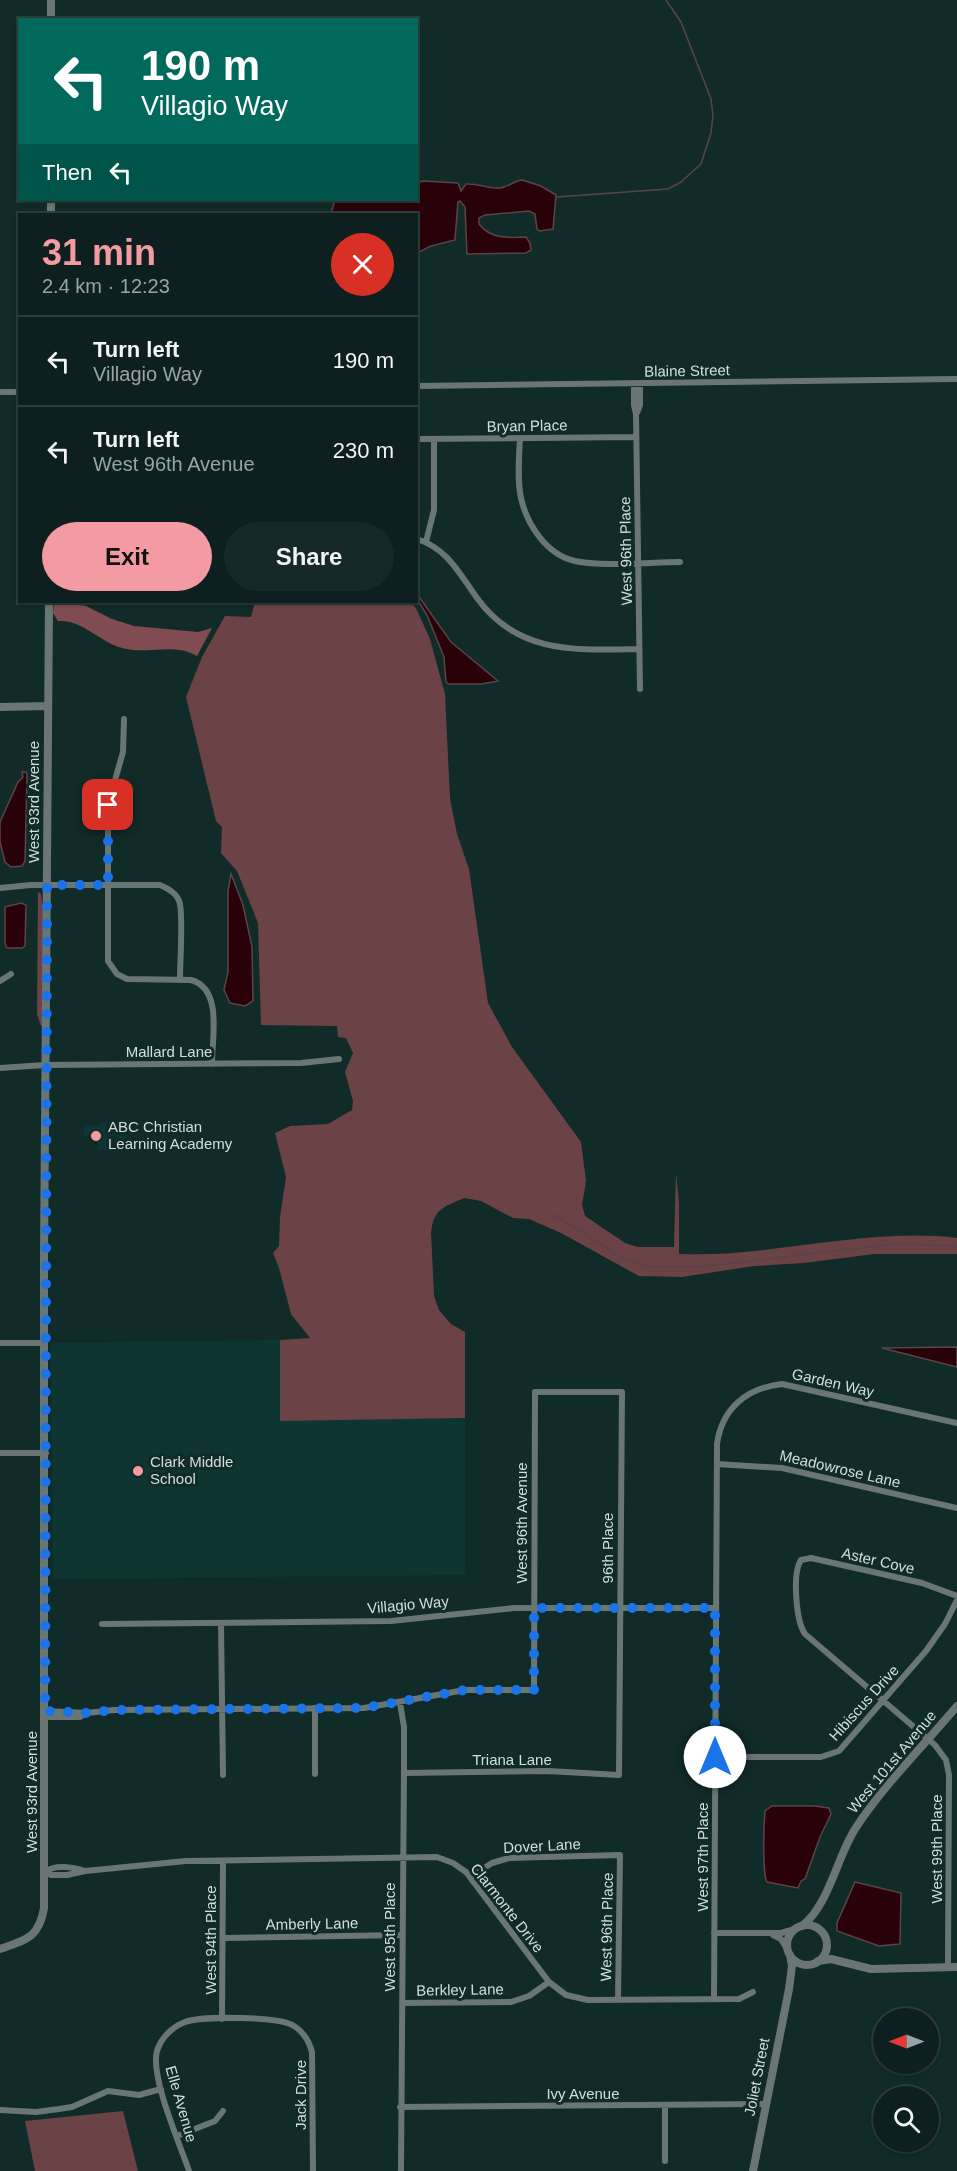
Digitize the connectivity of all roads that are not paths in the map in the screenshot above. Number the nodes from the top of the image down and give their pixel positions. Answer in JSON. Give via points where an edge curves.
{"nodes":[{"id":1,"x":51,"y":0,"type":"edge"},
{"id":2,"x":51,"y":18,"type":"edge"},
{"id":3,"x":957,"y":379,"type":"edge"},
{"id":4,"x":637,"y":384,"type":"junction"},
{"id":5,"x":418,"y":386,"type":"edge"},
{"id":6,"x":0,"y":392,"type":"edge"},
{"id":7,"x":18,"y":392,"type":"edge"},
{"id":8,"x":636,"y":437,"type":"junction"},
{"id":9,"x":520,"y":438,"type":"junction"},
{"id":10,"x":434,"y":439,"type":"junction"},
{"id":11,"x":418,"y":440,"type":"edge"},
{"id":12,"x":418,"y":538,"type":"edge"},
{"id":13,"x":426,"y":542,"type":"junction"},
{"id":14,"x":638,"y":562,"type":"junction"},
{"id":15,"x":680,"y":562,"type":"dead end"},
{"id":16,"x":49,"y":603,"type":"edge"},
{"id":17,"x":639,"y":649,"type":"junction"},
{"id":18,"x":640,"y":689,"type":"dead end"},
{"id":19,"x":48,"y":706,"type":"junction"},
{"id":20,"x":0,"y":707,"type":"edge"},
{"id":21,"x":124,"y":719,"type":"dead end"},
{"id":22,"x":47,"y":885,"type":"junction"},
{"id":23,"x":108,"y":885,"type":"junction"},
{"id":24,"x":0,"y":888,"type":"edge"},
{"id":25,"x":11,"y":974,"type":"dead end"},
{"id":26,"x":180,"y":980,"type":"junction"},
{"id":27,"x":0,"y":981,"type":"edge"},
{"id":28,"x":339,"y":1059,"type":"dead end"},
{"id":29,"x":212,"y":1064,"type":"junction"},
{"id":30,"x":45,"y":1065,"type":"junction"},
{"id":31,"x":0,"y":1068,"type":"edge"},
{"id":32,"x":0,"y":1343,"type":"edge"},
{"id":33,"x":45,"y":1343,"type":"junction"},
{"id":34,"x":621,"y":1392,"type":"joint"},
{"id":35,"x":957,"y":1423,"type":"edge"},
{"id":36,"x":720,"y":1428,"type":"joint"},
{"id":37,"x":0,"y":1453,"type":"edge"},
{"id":38,"x":46,"y":1453,"type":"junction"},
{"id":39,"x":717,"y":1464,"type":"junction"},
{"id":40,"x":957,"y":1508,"type":"edge"},
{"id":41,"x":797,"y":1569,"type":"joint"},
{"id":42,"x":957,"y":1598,"type":"edge"},
{"id":43,"x":534,"y":1608,"type":"junction"},
{"id":44,"x":620,"y":1608,"type":"junction"},
{"id":45,"x":715,"y":1608,"type":"junction"},
{"id":46,"x":221,"y":1623,"type":"junction"},
{"id":47,"x":102,"y":1624,"type":"dead end"},
{"id":48,"x":883,"y":1702,"type":"junction"},
{"id":49,"x":400,"y":1703,"type":"junction"},
{"id":50,"x":957,"y":1706,"type":"edge"},
{"id":51,"x":315,"y":1708,"type":"junction"},
{"id":52,"x":221,"y":1709,"type":"junction"},
{"id":53,"x":45,"y":1714,"type":"junction"},
{"id":54,"x":928,"y":1740,"type":"junction"},
{"id":55,"x":715,"y":1757,"type":"junction"},
{"id":56,"x":404,"y":1773,"type":"junction"},
{"id":57,"x":315,"y":1774,"type":"dead end"},
{"id":58,"x":223,"y":1775,"type":"dead end"},
{"id":59,"x":619,"y":1775,"type":"joint"},
{"id":60,"x":620,"y":1856,"type":"joint"},
{"id":61,"x":403,"y":1858,"type":"junction"},
{"id":62,"x":223,"y":1861,"type":"junction"},
{"id":63,"x":45,"y":1872,"type":"junction"},
{"id":64,"x":470,"y":1877,"type":"junction"},
{"id":65,"x":820,"y":1903,"type":"junction"},
{"id":66,"x":799,"y":1928,"type":"junction"},
{"id":67,"x":714,"y":1933,"type":"junction"},
{"id":68,"x":769,"y":1933,"type":"junction"},
{"id":69,"x":822,"y":1933,"type":"junction"},
{"id":70,"x":402,"y":1935,"type":"junction"},
{"id":71,"x":223,"y":1938,"type":"junction"},
{"id":72,"x":826,"y":1942,"type":"junction"},
{"id":73,"x":0,"y":1949,"type":"edge"},
{"id":74,"x":789,"y":1952,"type":"junction"},
{"id":75,"x":818,"y":1961,"type":"junction"},
{"id":76,"x":844,"y":1963,"type":"junction"},
{"id":77,"x":809,"y":1965,"type":"junction"},
{"id":78,"x":953,"y":1967,"type":"edge"},
{"id":79,"x":549,"y":1982,"type":"junction"},
{"id":80,"x":789,"y":1989,"type":"junction"},
{"id":81,"x":753,"y":1992,"type":"dead end"},
{"id":82,"x":618,"y":1999,"type":"junction"},
{"id":83,"x":714,"y":1999,"type":"junction"},
{"id":84,"x":402,"y":2003,"type":"junction"},
{"id":85,"x":222,"y":2019,"type":"junction"},
{"id":86,"x":161,"y":2089,"type":"junction"},
{"id":87,"x":765,"y":2104,"type":"junction"},
{"id":88,"x":665,"y":2105,"type":"junction"},
{"id":89,"x":400,"y":2107,"type":"junction"},
{"id":90,"x":0,"y":2110,"type":"edge"},
{"id":91,"x":223,"y":2111,"type":"dead end"},
{"id":92,"x":177,"y":2136,"type":"junction"},
{"id":93,"x":665,"y":2161,"type":"dead end"},
{"id":94,"x":189,"y":2171,"type":"edge"},
{"id":95,"x":313,"y":2171,"type":"edge"},
{"id":96,"x":401,"y":2171,"type":"edge"},
{"id":97,"x":753,"y":2171,"type":"edge"}],
"edges":[{"from":1,"to":2,"type":"street"},
{"from":3,"to":4,"type":"street","name":"Blaine Street"},
{"from":4,"to":5,"type":"street","name":"Blaine Street"},
{"from":4,"to":8,"type":"street","name":"West 96th Place","via":[[640,405]]},
{"from":6,"to":7,"type":"street"},
{"from":8,"to":9,"type":"street","name":"Bryan Place"},
{"from":8,"to":14,"type":"street","name":"West 96th Place"},
{"from":9,"to":10,"type":"street","name":"Bryan Place"},
{"from":9,"to":14,"type":"street","via":[[521,497],[530,522],[547,545],[558,555],[576,561]]},
{"from":10,"to":11,"type":"street","name":"Bryan Place"},
{"from":10,"to":13,"type":"street","via":[[434,510]]},
{"from":12,"to":13,"type":"street"},
{"from":13,"to":17,"type":"street","via":[[448,556],[486,611],[524,638],[557,648]]},
{"from":14,"to":15,"type":"street"},
{"from":14,"to":17,"type":"street","name":"West 96th Place"},
{"from":16,"to":19,"type":"street","name":"West 93rd Avenue"},
{"from":17,"to":18,"type":"street","name":"West 96th Place"},
{"from":19,"to":20,"type":"street"},
{"from":19,"to":22,"type":"street","name":"West 93rd Avenue"},
{"from":21,"to":23,"type":"street","via":[[123,752],[108,805]]},
{"from":22,"to":23,"type":"street"},
{"from":22,"to":24,"type":"street"},
{"from":22,"to":30,"type":"street","name":"West 93rd Avenue"},
{"from":23,"to":26,"type":"street","via":[[108,961],[117,974],[127,979]]},
{"from":23,"to":26,"type":"street","via":[[160,885],[174,892],[180,904]]},
{"from":25,"to":27,"type":"street"},
{"from":26,"to":29,"type":"street","via":[[200,982],[211,996]]},
{"from":28,"to":29,"type":"street","name":"Mallard Lane"},
{"from":29,"to":30,"type":"street","name":"Mallard Lane"},
{"from":30,"to":31,"type":"street","name":"Mallard Lane"},
{"from":30,"to":33,"type":"street","name":"West 93rd Avenue"},
{"from":32,"to":33,"type":"street"},
{"from":33,"to":38,"type":"street","name":"West 93rd Avenue"},
{"from":34,"to":43,"type":"street","name":"West 96th Avenue","via":[[535,1392]]},
{"from":34,"to":44,"type":"street","name":"96th Place"},
{"from":35,"to":36,"type":"street","name":"Garden Way","via":[[782,1384],[743,1396]]},
{"from":36,"to":39,"type":"street","name":"West 97th Place"},
{"from":37,"to":38,"type":"street"},
{"from":38,"to":53,"type":"street","name":"West 93rd Avenue"},
{"from":39,"to":40,"type":"street","name":"Meadowrose Lane","via":[[782,1468]]},
{"from":39,"to":45,"type":"street","name":"West 97th Place"},
{"from":41,"to":42,"type":"street","name":"Aster Cove","via":[[801,1560],[811,1558],[922,1583]]},
{"from":41,"to":48,"type":"street","name":"West 99th Place","via":[[797,1618],[802,1630]]},
{"from":42,"to":48,"type":"street","name":"Hibiscus Drive","via":[[933,1642]]},
{"from":43,"to":44,"type":"street","name":"Villagio Way"},
{"from":43,"to":46,"type":"street","name":"Villagio Way","via":[[391,1621]]},
{"from":43,"to":49,"type":"street","name":"West 96th Avenue","via":[[534,1690],[465,1690]]},
{"from":44,"to":45,"type":"street","name":"Villagio Way"},
{"from":44,"to":59,"type":"street","name":"96th Place"},
{"from":45,"to":55,"type":"street","name":"West 97th Place"},
{"from":46,"to":47,"type":"street","name":"Villagio Way"},
{"from":46,"to":52,"type":"street"},
{"from":48,"to":54,"type":"street","name":"West 99th Place"},
{"from":48,"to":55,"type":"street","name":"Hibiscus Drive","via":[[846,1745],[830,1755]]},
{"from":49,"to":51,"type":"street"},
{"from":49,"to":56,"type":"street","name":"West 95th Place"},
{"from":50,"to":54,"type":"street","name":"West 101st Avenue"},
{"from":51,"to":52,"type":"street"},
{"from":51,"to":57,"type":"street"},
{"from":52,"to":53,"type":"street"},
{"from":52,"to":58,"type":"street"},
{"from":53,"to":63,"type":"street","name":"West 93rd Avenue"},
{"from":54,"to":65,"type":"street","name":"West 101st Avenue","via":[[856,1827]]},
{"from":54,"to":78,"type":"street","name":"West 99th Place","via":[[942,1753],[949,1771]]},
{"from":55,"to":67,"type":"street","name":"West 97th Place"},
{"from":56,"to":59,"type":"street","name":"Triana Lane"},
{"from":56,"to":61,"type":"street","name":"West 95th Place"},
{"from":60,"to":64,"type":"street","name":"Dover Lane","via":[[509,1857]]},
{"from":60,"to":82,"type":"street","name":"West 96th Place"},
{"from":61,"to":62,"type":"street","name":"Clarmonte Drive"},
{"from":61,"to":64,"type":"street","name":"Clarmonte Drive","via":[[442,1858],[458,1865]]},
{"from":61,"to":70,"type":"street","name":"West 95th Place"},
{"from":62,"to":63,"type":"street","name":"Clarmonte Drive","via":[[85,1871],[50,1868]]},
{"from":62,"to":71,"type":"street","name":"West 94th Place"},
{"from":63,"to":73,"type":"street","name":"West 93rd Avenue","via":[[40,1926],[23,1941]]},
{"from":64,"to":79,"type":"street","name":"Clarmonte Drive"},
{"from":65,"to":66,"type":"street","name":"West 101st Avenue"},
{"from":65,"to":69,"type":"street","name":"West 101st Avenue","via":[[817,1920]]},
{"from":66,"to":68,"type":"street"},
{"from":66,"to":69,"type":"street","via":[[814,1927]]},
{"from":66,"to":74,"type":"street","via":[[789,1936]]},
{"from":67,"to":68,"type":"street"},
{"from":67,"to":83,"type":"street","name":"West 97th Place"},
{"from":68,"to":74,"type":"street","via":[[781,1939]]},
{"from":69,"to":72,"type":"street"},
{"from":70,"to":71,"type":"street","name":"Amberly Lane"},
{"from":70,"to":84,"type":"street","name":"West 95th Place"},
{"from":71,"to":85,"type":"street","name":"West 94th Place"},
{"from":72,"to":75,"type":"street"},
{"from":72,"to":76,"type":"street"},
{"from":74,"to":77,"type":"street","via":[[797,1962]]},
{"from":74,"to":80,"type":"street","name":"Joliet Street"},
{"from":75,"to":76,"type":"street"},
{"from":75,"to":77,"type":"street"},
{"from":76,"to":78,"type":"street","via":[[871,1969]]},
{"from":77,"to":80,"type":"street","name":"Joliet Street","via":[[798,1970]]},
{"from":79,"to":82,"type":"street","name":"Clarmonte Drive","via":[[577,1998]]},
{"from":79,"to":84,"type":"street","name":"Berkley Lane","via":[[514,2001]]},
{"from":80,"to":87,"type":"street","name":"Joliet Street"},
{"from":81,"to":83,"type":"street","name":"Clarmonte Drive","via":[[739,1999]]},
{"from":82,"to":83,"type":"street","name":"Clarmonte Drive"},
{"from":84,"to":89,"type":"street","name":"West 95th Place"},
{"from":85,"to":86,"type":"street","name":"Elle Avenue","via":[[184,2022],[164,2038],[156,2058]]},
{"from":85,"to":95,"type":"street","name":"Jack Drive","via":[[281,2020],[295,2026],[310,2043],[314,2064]]},
{"from":86,"to":90,"type":"street","via":[[139,2095],[108,2091],[72,2107],[36,2112]]},
{"from":86,"to":92,"type":"street","name":"Elle Avenue"},
{"from":87,"to":88,"type":"street","name":"Ivy Avenue"},
{"from":87,"to":97,"type":"street","name":"Joliet Street"},
{"from":88,"to":89,"type":"street","name":"Ivy Avenue"},
{"from":88,"to":93,"type":"street"},
{"from":89,"to":96,"type":"street","name":"West 95th Place"},
{"from":91,"to":92,"type":"street","via":[[215,2121]]},
{"from":92,"to":94,"type":"street","name":"Elle Avenue"}]}
